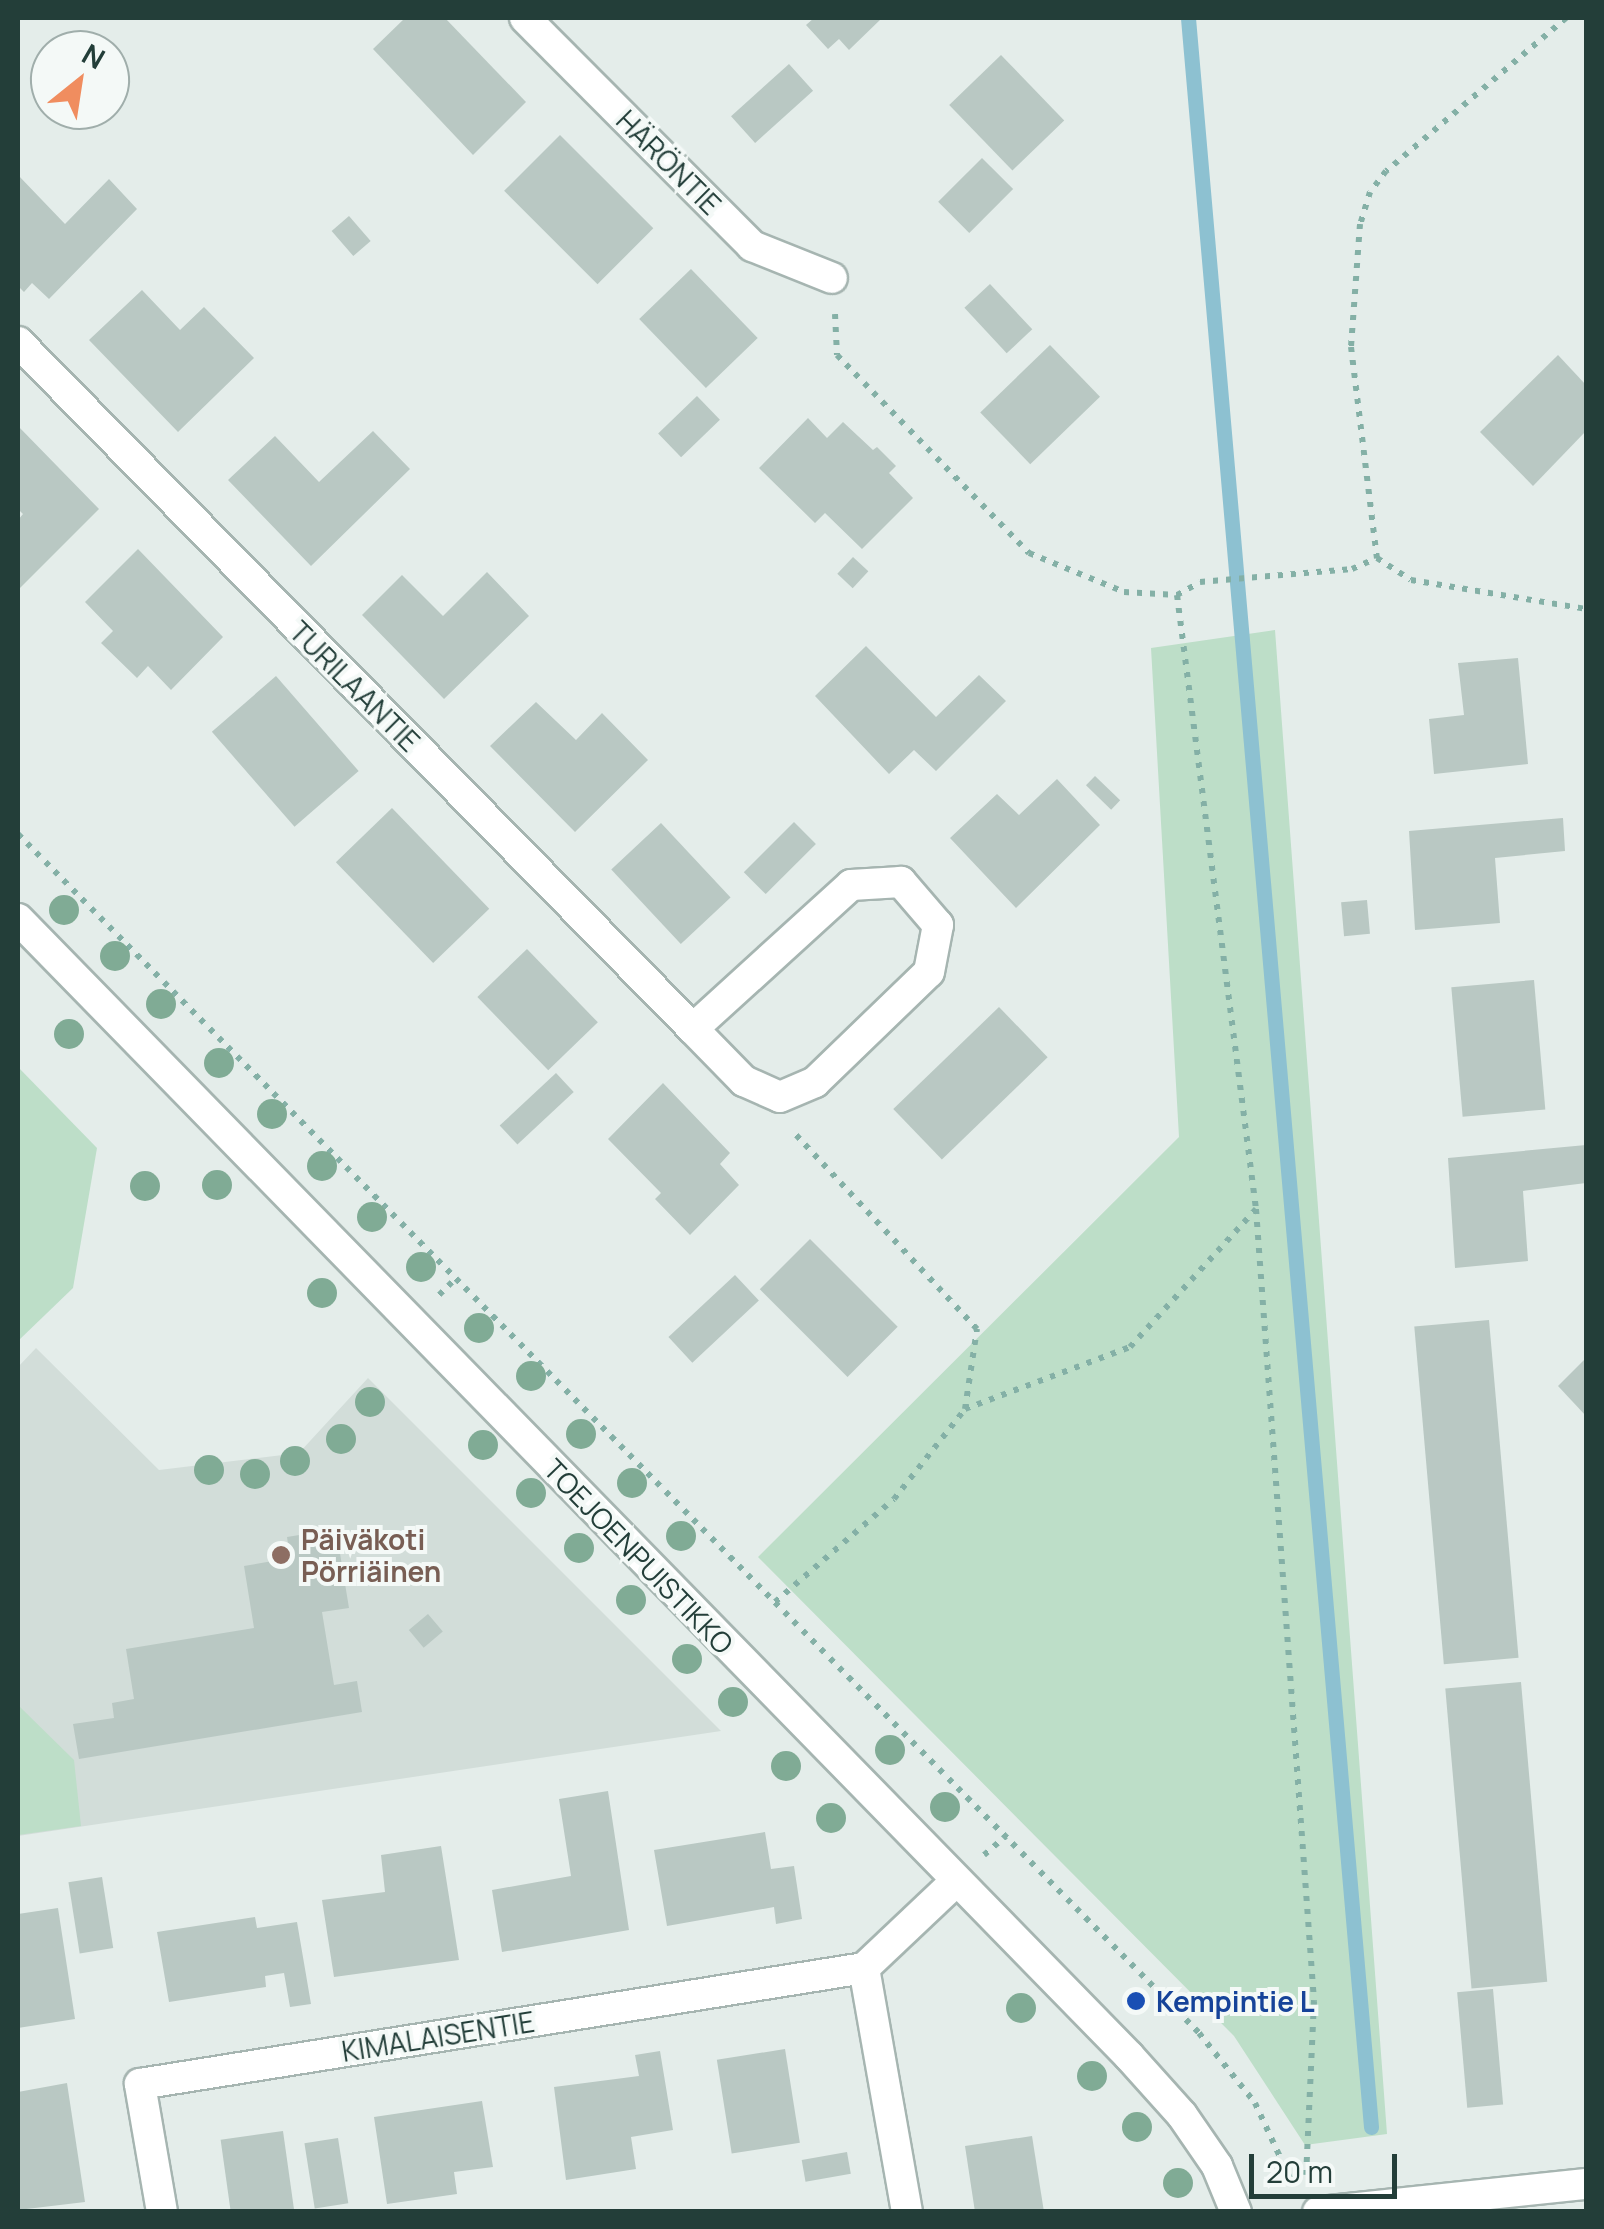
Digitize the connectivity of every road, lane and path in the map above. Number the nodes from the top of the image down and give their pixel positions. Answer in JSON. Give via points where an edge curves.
{"nodes":[{"id":1,"x":525,"y":18,"type":"edge"},
{"id":2,"x":1566,"y":18,"type":"edge"},
{"id":3,"x":832,"y":278,"type":"joint"},
{"id":4,"x":18,"y":342,"type":"edge"},
{"id":5,"x":1377,"y":558,"type":"junction"},
{"id":6,"x":1176,"y":595,"type":"junction"},
{"id":7,"x":1586,"y":609,"type":"edge"},
{"id":8,"x":18,"y":834,"type":"edge"},
{"id":9,"x":18,"y":919,"type":"edge"},
{"id":10,"x":693,"y":1030,"type":"junction"},
{"id":11,"x":744,"y":1080,"type":"junction"},
{"id":12,"x":1256,"y":1209,"type":"junction"},
{"id":13,"x":965,"y":1408,"type":"junction"},
{"id":14,"x":775,"y":1602,"type":"junction"},
{"id":15,"x":955,"y":1882,"type":"junction"},
{"id":16,"x":864,"y":1968,"type":"junction"},
{"id":17,"x":1586,"y":2184,"type":"edge"},
{"id":18,"x":1307,"y":2200,"type":"edge"},
{"id":19,"x":162,"y":2212,"type":"edge"},
{"id":20,"x":906,"y":2212,"type":"edge"},
{"id":21,"x":1236,"y":2212,"type":"edge"}],
"edges":[{"from":1,"to":3,"type":"street","name":"HÄRÖNTIE","via":[[752,246]]},
{"from":2,"to":5,"type":"path","via":[[1386,170],[1370,192],[1360,224],[1351,347]]},
{"from":3,"to":6,"type":"path","via":[[837,355],[1029,554],[1124,592]]},
{"from":4,"to":10,"type":"street","name":"TURILAANTIE"},
{"from":5,"to":6,"type":"path","via":[[1352,570],[1200,582]]},
{"from":5,"to":7,"type":"path","via":[[1411,580]]},
{"from":6,"to":12,"type":"path"},
{"from":8,"to":14,"type":"path"},
{"from":9,"to":15,"type":"street","name":"TOEJOENPUISTIKKO"},
{"from":10,"to":11,"type":"street","name":"TURILAANTIE"},
{"from":10,"to":11,"type":"street","name":"TURILAANTIE","via":[[851,884],[901,882],[938,925],[930,972],[815,1082],[780,1097]]},
{"from":11,"to":13,"type":"path","via":[[976,1329]]},
{"from":12,"to":13,"type":"path","via":[[1130,1347]]},
{"from":12,"to":18,"type":"path","via":[[1314,2000]]},
{"from":13,"to":14,"type":"path","via":[[894,1499]]},
{"from":14,"to":18,"type":"path","via":[[1200,2033],[1255,2104]]},
{"from":15,"to":16,"type":"street"},
{"from":15,"to":21,"type":"street","name":"TOEJOENPUISTIKKO","via":[[1182,2115],[1217,2166]]},
{"from":16,"to":19,"type":"street","name":"KIMALAISENTIE","via":[[140,2084]]},
{"from":16,"to":20,"type":"street"},
{"from":17,"to":18,"type":"street"}]}
